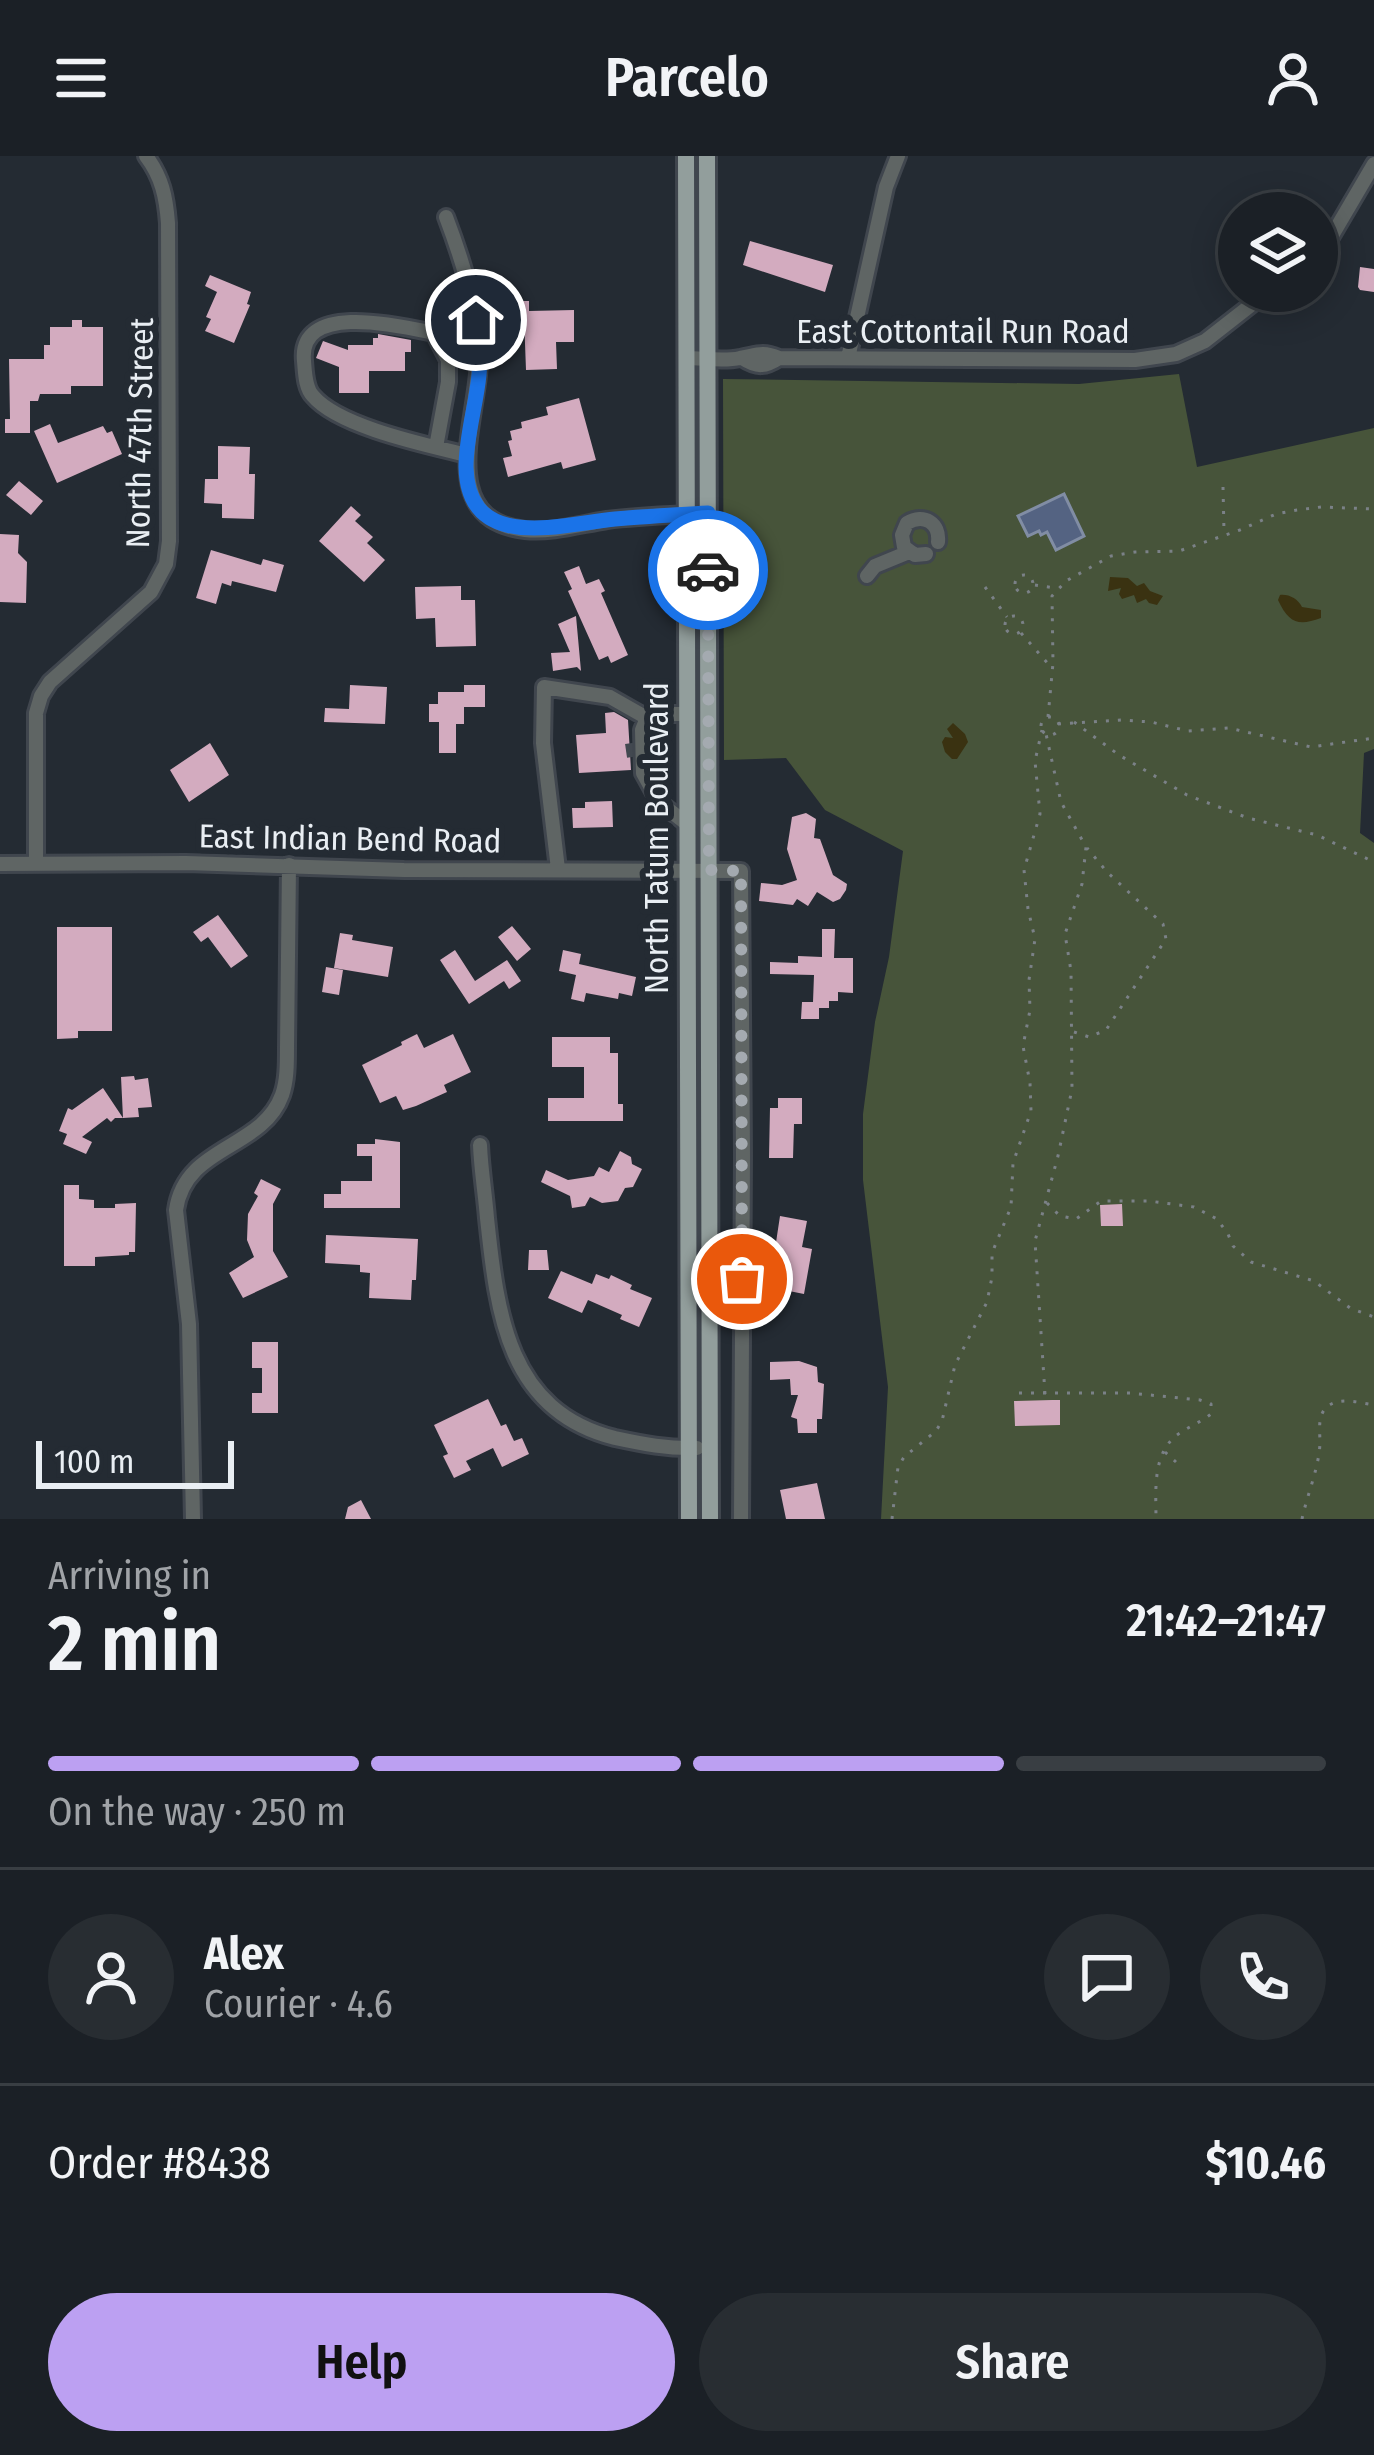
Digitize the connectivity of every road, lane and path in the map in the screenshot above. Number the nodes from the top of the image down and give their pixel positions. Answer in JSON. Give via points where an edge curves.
{"nodes":[{"id":1,"x":686,"y":156,"type":"edge"},
{"id":2,"x":707,"y":156,"type":"edge"},
{"id":3,"x":898,"y":156,"type":"edge"},
{"id":4,"x":151,"y":162,"type":"edge"},
{"id":5,"x":1374,"y":164,"type":"edge"},
{"id":6,"x":446,"y":217,"type":"dead end"},
{"id":7,"x":1338,"y":225,"type":"edge"},
{"id":8,"x":1242,"y":312,"type":"edge"},
{"id":9,"x":686,"y":358,"type":"junction"},
{"id":10,"x":707,"y":358,"type":"junction"},
{"id":11,"x":848,"y":358,"type":"junction"},
{"id":12,"x":436,"y":447,"type":"junction"},
{"id":13,"x":466,"y":454,"type":"junction"},
{"id":14,"x":1223,"y":487,"type":"dead end"},
{"id":15,"x":1374,"y":509,"type":"edge"},
{"id":16,"x":708,"y":513,"type":"junction"},
{"id":17,"x":687,"y":514,"type":"junction"},
{"id":18,"x":1224,"y":534,"type":"junction"},
{"id":19,"x":938,"y":542,"type":"dead end"},
{"id":20,"x":909,"y":552,"type":"junction"},
{"id":21,"x":926,"y":554,"type":"dead end"},
{"id":22,"x":867,"y":576,"type":"dead end"},
{"id":23,"x":1033,"y":585,"type":"dead end"},
{"id":24,"x":985,"y":587,"type":"dead end"},
{"id":25,"x":1056,"y":589,"type":"junction"},
{"id":26,"x":1008,"y":618,"type":"junction"},
{"id":27,"x":1020,"y":631,"type":"junction"},
{"id":28,"x":1052,"y":667,"type":"junction"},
{"id":29,"x":687,"y":714,"type":"junction"},
{"id":30,"x":1048,"y":717,"type":"junction"},
{"id":31,"x":1074,"y":722,"type":"junction"},
{"id":32,"x":1058,"y":724,"type":"junction"},
{"id":33,"x":1044,"y":732,"type":"junction"},
{"id":34,"x":639,"y":737,"type":"junction"},
{"id":35,"x":1374,"y":738,"type":"edge"},
{"id":36,"x":643,"y":773,"type":"junction"},
{"id":37,"x":687,"y":824,"type":"junction"},
{"id":38,"x":1086,"y":847,"type":"junction"},
{"id":39,"x":1374,"y":862,"type":"edge"},
{"id":40,"x":0,"y":864,"type":"edge"},
{"id":41,"x":36,"y":864,"type":"junction"},
{"id":42,"x":289,"y":865,"type":"junction"},
{"id":43,"x":558,"y":869,"type":"junction"},
{"id":44,"x":698,"y":870,"type":"junction"},
{"id":45,"x":1071,"y":1031,"type":"junction"},
{"id":46,"x":480,"y":1145,"type":"dead end"},
{"id":47,"x":1046,"y":1202,"type":"junction"},
{"id":48,"x":1374,"y":1317,"type":"edge"},
{"id":49,"x":1018,"y":1393,"type":"dead end"},
{"id":50,"x":1045,"y":1394,"type":"junction"},
{"id":51,"x":1374,"y":1405,"type":"edge"},
{"id":52,"x":688,"y":1448,"type":"junction"},
{"id":53,"x":710,"y":1448,"type":"junction"},
{"id":54,"x":1164,"y":1451,"type":"junction"},
{"id":55,"x":1176,"y":1462,"type":"dead end"},
{"id":56,"x":193,"y":1519,"type":"edge"},
{"id":57,"x":689,"y":1519,"type":"edge"},
{"id":58,"x":710,"y":1519,"type":"edge"},
{"id":59,"x":740,"y":1519,"type":"edge"},
{"id":60,"x":892,"y":1519,"type":"edge"},
{"id":61,"x":1156,"y":1519,"type":"edge"},
{"id":62,"x":1302,"y":1519,"type":"edge"}],
"edges":[{"from":1,"to":9,"type":"main road","name":"North Tatum Boulevard"},
{"from":2,"to":10,"type":"main road","name":"North Tatum Boulevard"},
{"from":3,"to":11,"type":"street"},
{"from":4,"to":41,"type":"street","name":"North 47th Street","via":[[168,223],[166,564],[151,592],[40,696]]},
{"from":5,"to":7,"type":"street"},
{"from":6,"to":13,"type":"street","via":[[480,354]]},
{"from":8,"to":11,"type":"street","name":"East Cottontail Run Road","via":[[1176,355],[1135,360]]},
{"from":9,"to":10,"type":"street","name":"East Cottontail Run Road"},
{"from":9,"to":17,"type":"main road","name":"North Tatum Boulevard"},
{"from":10,"to":11,"type":"street","name":"East Cottontail Run Road"},
{"from":10,"to":16,"type":"main road","name":"North Tatum Boulevard"},
{"from":12,"to":12,"type":"street","via":[[346,419],[313,397],[303,353],[310,333],[347,323],[434,333],[448,360]]},
{"from":12,"to":13,"type":"street"},
{"from":13,"to":17,"type":"street","via":[[475,499],[507,526]]},
{"from":14,"to":18,"type":"path"},
{"from":15,"to":18,"type":"path","via":[[1297,509]]},
{"from":16,"to":17,"type":"street"},
{"from":16,"to":44,"type":"main road","name":"North Tatum Boulevard"},
{"from":17,"to":29,"type":"main road","name":"North Tatum Boulevard"},
{"from":18,"to":25,"type":"path","via":[[1179,551],[1111,556]]},
{"from":19,"to":20,"type":"street","via":[[931,522],[905,515]]},
{"from":20,"to":21,"type":"street"},
{"from":20,"to":22,"type":"street"},
{"from":23,"to":25,"type":"path"},
{"from":24,"to":26,"type":"path"},
{"from":25,"to":28,"type":"path"},
{"from":26,"to":27,"type":"path","via":[[1020,618]]},
{"from":26,"to":27,"type":"path","via":[[1006,630]]},
{"from":27,"to":28,"type":"path"},
{"from":28,"to":30,"type":"path"},
{"from":29,"to":34,"type":"street","via":[[659,714]]},
{"from":29,"to":37,"type":"main road","name":"North Tatum Boulevard"},
{"from":30,"to":32,"type":"path"},
{"from":30,"to":33,"type":"path"},
{"from":31,"to":32,"type":"path"},
{"from":31,"to":35,"type":"path","via":[[1229,728],[1311,747]]},
{"from":31,"to":39,"type":"path","via":[[1187,794]]},
{"from":32,"to":33,"type":"path"},
{"from":33,"to":38,"type":"path","via":[[1061,802]]},
{"from":33,"to":60,"type":"path","via":[[1035,760],[1040,814],[1024,870],[1035,939],[1023,1046],[1031,1111],[1013,1163],[1011,1207],[994,1243],[987,1302],[936,1431],[898,1467]]},
{"from":34,"to":36,"type":"street"},
{"from":34,"to":36,"type":"street"},
{"from":34,"to":43,"type":"street","via":[[610,697],[544,687]]},
{"from":36,"to":37,"type":"street","via":[[659,802]]},
{"from":37,"to":44,"type":"main road","name":"North Tatum Boulevard"},
{"from":38,"to":45,"type":"path","via":[[1065,934]]},
{"from":38,"to":45,"type":"path","via":[[1163,924],[1166,939],[1106,1030],[1089,1037]]},
{"from":40,"to":41,"type":"street","name":"East Indian Bend Road"},
{"from":41,"to":42,"type":"street","name":"East Indian Bend Road"},
{"from":42,"to":43,"type":"street","name":"East Indian Bend Road"},
{"from":42,"to":56,"type":"street","via":[[280,1099],[256,1129],[189,1174],[177,1199]]},
{"from":43,"to":44,"type":"street","name":"East Indian Bend Road"},
{"from":44,"to":52,"type":"main road","name":"North Tatum Boulevard"},
{"from":44,"to":53,"type":"main road","name":"North Tatum Boulevard"},
{"from":44,"to":59,"type":"street","name":"North Tatum Boulevard","via":[[741,871]]},
{"from":45,"to":47,"type":"path","via":[[1072,1089]]},
{"from":46,"to":52,"type":"street","via":[[496,1291],[530,1384],[561,1416],[596,1433]]},
{"from":47,"to":48,"type":"path","via":[[1076,1220],[1101,1202],[1202,1210],[1251,1262],[1314,1281]]},
{"from":47,"to":50,"type":"path","via":[[1035,1241]]},
{"from":49,"to":50,"type":"path"},
{"from":50,"to":54,"type":"path","via":[[1130,1393],[1211,1404],[1208,1417]]},
{"from":51,"to":62,"type":"path","via":[[1345,1401],[1324,1409]]},
{"from":52,"to":53,"type":"street"},
{"from":52,"to":57,"type":"main road","name":"North Tatum Boulevard"},
{"from":53,"to":58,"type":"main road","name":"North Tatum Boulevard"},
{"from":54,"to":55,"type":"path"},
{"from":54,"to":61,"type":"path"}]}
